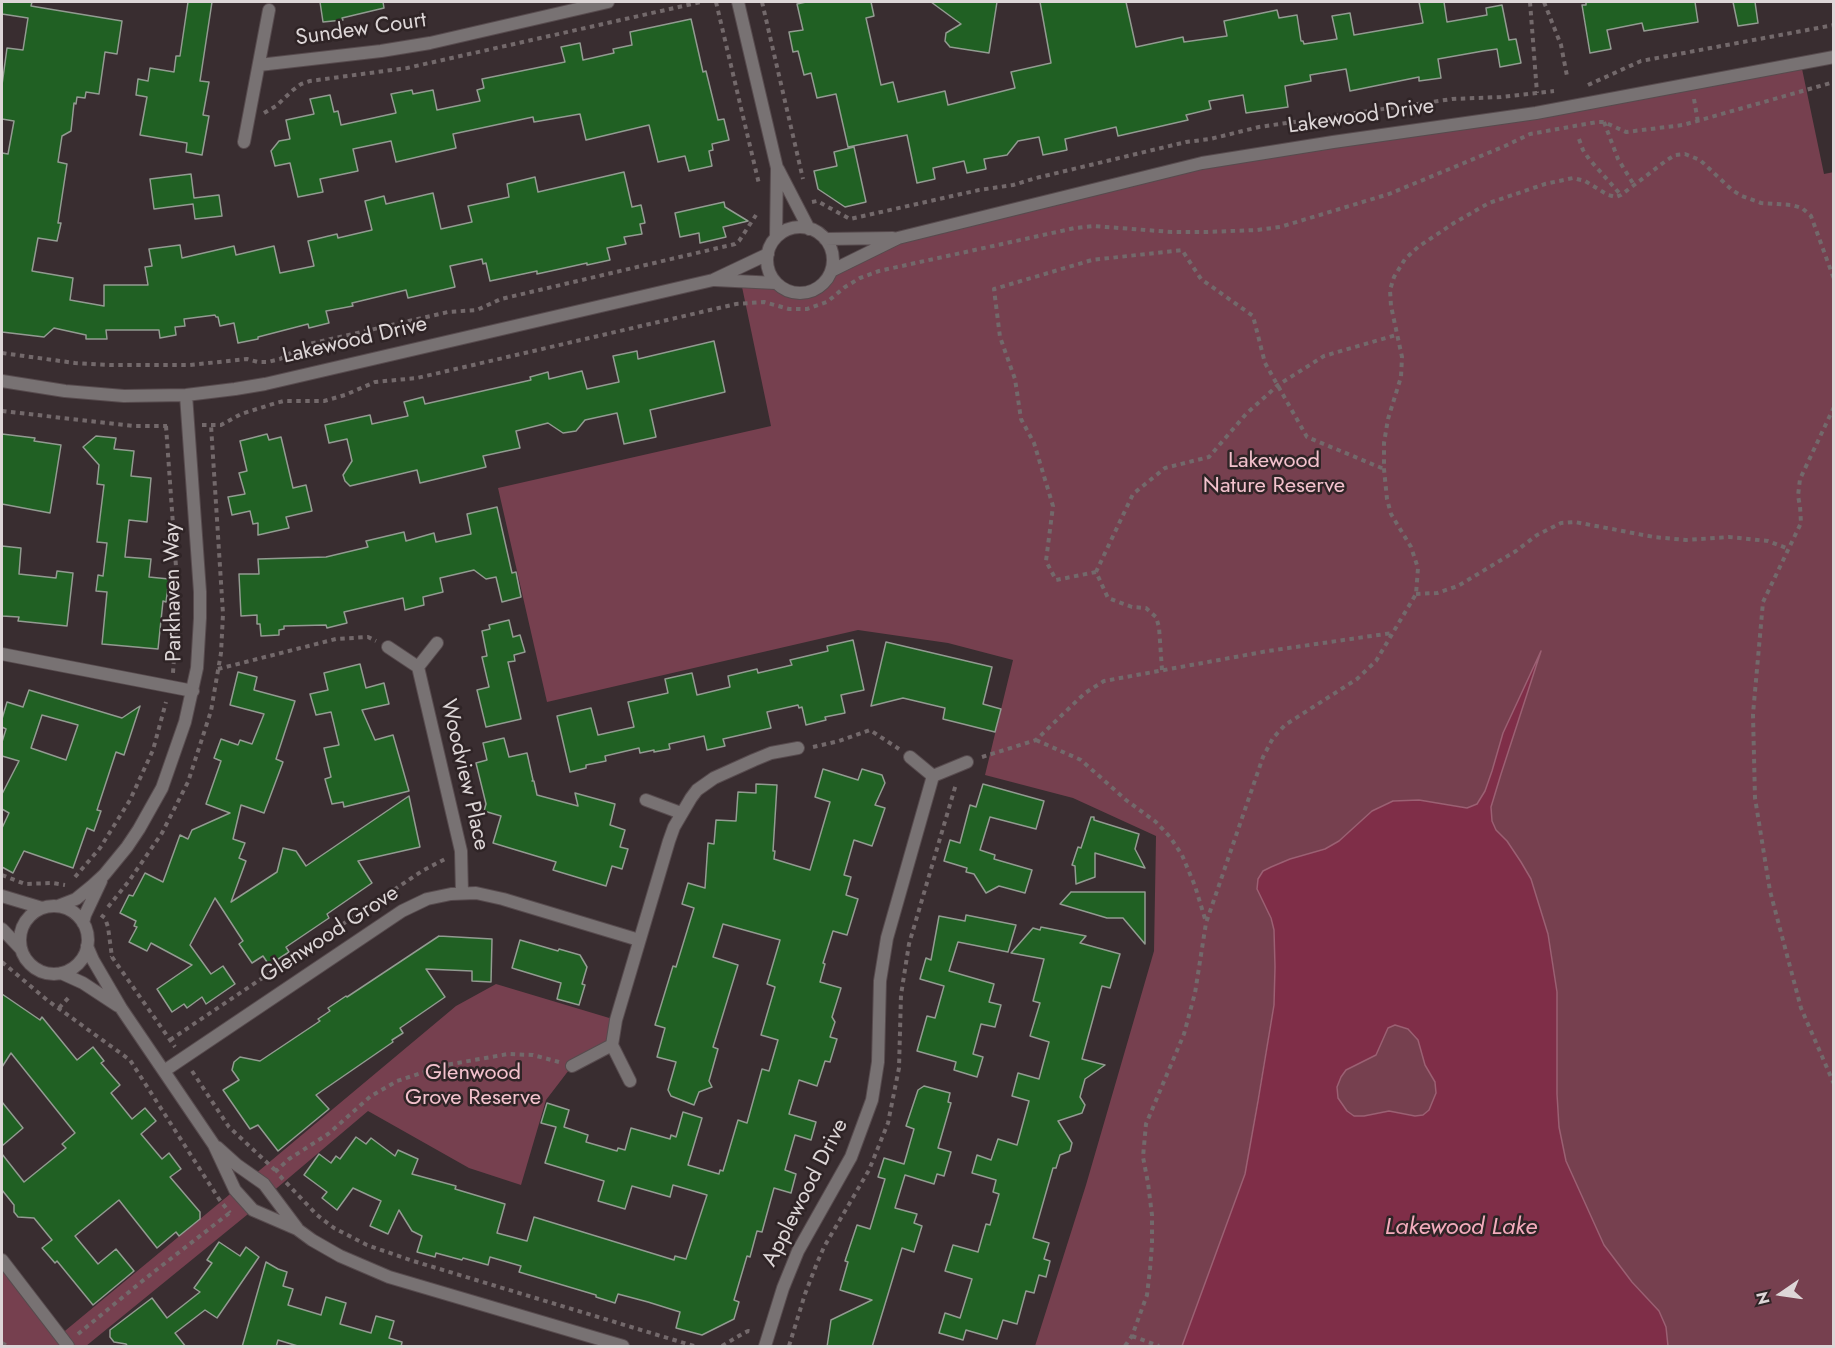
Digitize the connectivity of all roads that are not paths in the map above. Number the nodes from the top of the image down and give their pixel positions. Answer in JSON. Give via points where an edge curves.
{"nodes":[{"id":1,"x":608,"y":2,"type":"edge"},
{"id":2,"x":738,"y":2,"type":"edge"},
{"id":3,"x":268,"y":10,"type":"dead end"},
{"id":4,"x":1833,"y":57,"type":"edge"},
{"id":5,"x":259,"y":65,"type":"junction"},
{"id":6,"x":244,"y":142,"type":"dead end"},
{"id":7,"x":777,"y":168,"type":"junction"},
{"id":8,"x":810,"y":229,"type":"junction"},
{"id":9,"x":776,"y":237,"type":"junction"},
{"id":10,"x":898,"y":238,"type":"junction"},
{"id":11,"x":825,"y":239,"type":"junction"},
{"id":12,"x":768,"y":254,"type":"junction"},
{"id":13,"x":831,"y":271,"type":"junction"},
{"id":14,"x":713,"y":280,"type":"junction"},
{"id":15,"x":776,"y":283,"type":"junction"},
{"id":16,"x":2,"y":381,"type":"edge"},
{"id":17,"x":186,"y":395,"type":"junction"},
{"id":18,"x":437,"y":643,"type":"dead end"},
{"id":19,"x":388,"y":646,"type":"road end"},
{"id":20,"x":2,"y":654,"type":"edge"},
{"id":21,"x":418,"y":667,"type":"junction"},
{"id":22,"x":192,"y":691,"type":"junction"},
{"id":23,"x":798,"y":748,"type":"road end"},
{"id":24,"x":910,"y":757,"type":"road end"},
{"id":25,"x":967,"y":762,"type":"road end"},
{"id":26,"x":933,"y":776,"type":"junction"},
{"id":27,"x":646,"y":800,"type":"dead end"},
{"id":28,"x":681,"y":813,"type":"junction"},
{"id":29,"x":104,"y":875,"type":"junction"},
{"id":30,"x":462,"y":893,"type":"junction"},
{"id":31,"x":2,"y":896,"type":"edge"},
{"id":32,"x":58,"y":906,"type":"junction"},
{"id":33,"x":42,"y":908,"type":"junction"},
{"id":34,"x":83,"y":923,"type":"junction"},
{"id":35,"x":2,"y":929,"type":"edge"},
{"id":36,"x":639,"y":940,"type":"junction"},
{"id":37,"x":87,"y":946,"type":"junction"},
{"id":38,"x":21,"y":950,"type":"junction"},
{"id":39,"x":61,"y":973,"type":"junction"},
{"id":40,"x":121,"y":1008,"type":"junction"},
{"id":41,"x":612,"y":1045,"type":"junction"},
{"id":42,"x":572,"y":1066,"type":"road end"},
{"id":43,"x":164,"y":1071,"type":"junction"},
{"id":44,"x":630,"y":1081,"type":"dead end"},
{"id":45,"x":214,"y":1145,"type":"junction"},
{"id":46,"x":297,"y":1229,"type":"junction"},
{"id":47,"x":2,"y":1260,"type":"edge"},
{"id":48,"x":69,"y":1343,"type":"edge"},
{"id":49,"x":623,"y":1347,"type":"edge"},
{"id":50,"x":765,"y":1347,"type":"edge"}],
"edges":[{"from":1,"to":5,"type":"street","name":"Sundew Court","via":[[430,43]]},
{"from":2,"to":7,"type":"street"},
{"from":3,"to":5,"type":"street","name":"Sundew Court"},
{"from":4,"to":10,"type":"street","name":"Lakewood Drive","via":[[1525,115],[1202,163]]},
{"from":5,"to":6,"type":"street","name":"Sundew Court"},
{"from":7,"to":8,"type":"street"},
{"from":7,"to":9,"type":"street"},
{"from":8,"to":9,"type":"street","via":[[792,228]]},
{"from":8,"to":11,"type":"street"},
{"from":9,"to":12,"type":"street"},
{"from":10,"to":11,"type":"street","name":"Lakewood Drive"},
{"from":10,"to":13,"type":"street","name":"Lakewood Drive"},
{"from":11,"to":13,"type":"street","via":[[831,249]]},
{"from":12,"to":14,"type":"street","name":"Lakewood Drive"},
{"from":12,"to":15,"type":"street","via":[[767,264]]},
{"from":13,"to":15,"type":"street","via":[[826,281],[807,293],[785,290]]},
{"from":14,"to":15,"type":"street","name":"Lakewood Drive"},
{"from":14,"to":17,"type":"street","name":"Lakewood Drive","via":[[266,384]]},
{"from":16,"to":17,"type":"street","name":"Lakewood Drive","via":[[98,394]]},
{"from":17,"to":22,"type":"street","name":"Parkhaven Way","via":[[200,592],[199,644]]},
{"from":18,"to":21,"type":"street"},
{"from":19,"to":21,"type":"street"},
{"from":20,"to":22,"type":"street"},
{"from":21,"to":30,"type":"street","name":"Woodview Place","via":[[461,854]]},
{"from":22,"to":29,"type":"street","name":"Parkhaven Way","via":[[162,788],[139,829]]},
{"from":23,"to":28,"type":"street","via":[[771,753],[714,778],[697,790]]},
{"from":24,"to":26,"type":"street"},
{"from":25,"to":26,"type":"street"},
{"from":26,"to":50,"type":"street","name":"Applewood Drive","via":[[887,938],[880,981],[878,1062],[872,1100],[851,1157],[798,1251]]},
{"from":27,"to":28,"type":"street"},
{"from":28,"to":36,"type":"street"},
{"from":29,"to":32,"type":"street","name":"Parkhaven Way","via":[[76,899]]},
{"from":29,"to":34,"type":"street","name":"Parkhaven Way"},
{"from":30,"to":36,"type":"street","name":"Glenwood Grove","via":[[503,899]]},
{"from":30,"to":43,"type":"street","name":"Glenwood Grove","via":[[427,899],[402,911]]},
{"from":31,"to":33,"type":"street"},
{"from":32,"to":33,"type":"street"},
{"from":32,"to":34,"type":"street","via":[[77,915]]},
{"from":33,"to":38,"type":"street","via":[[26,920],[21,930]]},
{"from":34,"to":37,"type":"street"},
{"from":35,"to":38,"type":"street"},
{"from":36,"to":41,"type":"street"},
{"from":37,"to":39,"type":"street","via":[[78,963]]},
{"from":37,"to":40,"type":"street"},
{"from":38,"to":39,"type":"street","via":[[32,966],[51,974]]},
{"from":39,"to":40,"type":"street"},
{"from":40,"to":43,"type":"street"},
{"from":41,"to":42,"type":"street"},
{"from":41,"to":44,"type":"street"},
{"from":43,"to":45,"type":"street"},
{"from":45,"to":46,"type":"street","via":[[264,1184]]},
{"from":45,"to":46,"type":"street","via":[[235,1190],[253,1210]]},
{"from":46,"to":49,"type":"street","via":[[340,1256],[389,1277]]},
{"from":47,"to":48,"type":"street"}]}
